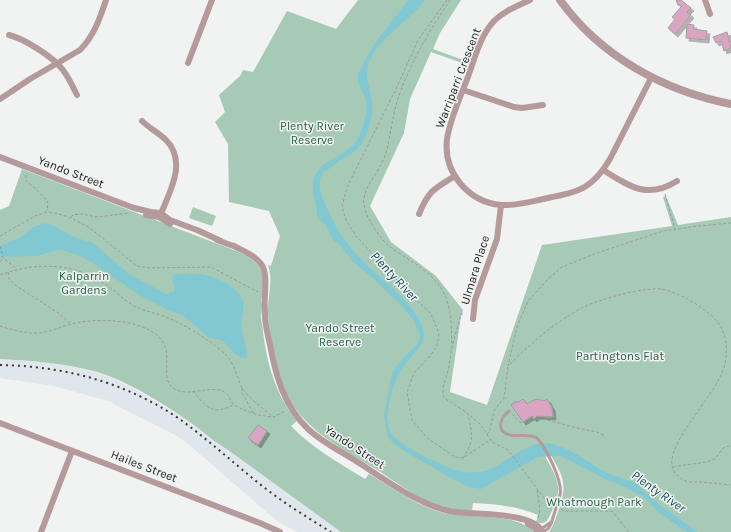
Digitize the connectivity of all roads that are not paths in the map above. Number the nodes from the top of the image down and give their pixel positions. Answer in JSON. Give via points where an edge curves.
{"nodes":[{"id":1,"x":106,"y":0,"type":"edge"},
{"id":2,"x":212,"y":0,"type":"edge"},
{"id":3,"x":530,"y":0,"type":"edge"},
{"id":4,"x":560,"y":0,"type":"edge"},
{"id":5,"x":705,"y":0,"type":"edge"},
{"id":6,"x":710,"y":14,"type":"dead end"},
{"id":7,"x":9,"y":35,"type":"dead end"},
{"id":8,"x":188,"y":63,"type":"dead end"},
{"id":9,"x":57,"y":64,"type":"junction"},
{"id":10,"x":651,"y":78,"type":"junction"},
{"id":11,"x":463,"y":90,"type":"junction"},
{"id":12,"x":77,"y":95,"type":"dead end"},
{"id":13,"x":0,"y":99,"type":"edge"},
{"id":14,"x":731,"y":104,"type":"edge"},
{"id":15,"x":543,"y":106,"type":"dead end"},
{"id":16,"x":142,"y":121,"type":"dead end"},
{"id":17,"x":0,"y":157,"type":"edge"},
{"id":18,"x":603,"y":170,"type":"junction"},
{"id":19,"x":455,"y":176,"type":"junction"},
{"id":20,"x":677,"y":182,"type":"dead end"},
{"id":21,"x":501,"y":205,"type":"junction"},
{"id":22,"x":419,"y":214,"type":"dead end"},
{"id":23,"x":160,"y":215,"type":"junction"},
{"id":24,"x":234,"y":246,"type":"junction"},
{"id":25,"x":265,"y":308,"type":"junction"},
{"id":26,"x":473,"y":319,"type":"dead end"},
{"id":27,"x":509,"y":411,"type":"road end"},
{"id":28,"x":0,"y":423,"type":"edge"},
{"id":29,"x":72,"y":451,"type":"junction"},
{"id":30,"x":540,"y":530,"type":"edge"},
{"id":31,"x":41,"y":532,"type":"edge"},
{"id":32,"x":280,"y":532,"type":"edge"}],
"edges":[{"from":1,"to":9,"type":"street","via":[[86,45]]},
{"from":2,"to":8,"type":"street"},
{"from":3,"to":11,"type":"street","name":"Warriparri Crescent","via":[[508,10],[490,26],[480,44]]},
{"from":4,"to":10,"type":"street","via":[[575,19],[603,45]]},
{"from":5,"to":6,"type":"street"},
{"from":7,"to":9,"type":"street","via":[[28,43]]},
{"from":9,"to":12,"type":"street","via":[[65,72]]},
{"from":9,"to":13,"type":"street","via":[[23,82]]},
{"from":10,"to":14,"type":"street","via":[[695,96]]},
{"from":10,"to":18,"type":"street","name":"Warriparri Crescent"},
{"from":11,"to":15,"type":"street","via":[[514,107]]},
{"from":11,"to":19,"type":"street","name":"Warriparri Crescent","via":[[447,141],[448,159]]},
{"from":16,"to":23,"type":"street","via":[[171,145],[176,157],[175,175]]},
{"from":17,"to":23,"type":"street","name":"Yando Street","via":[[134,208]]},
{"from":18,"to":20,"type":"street","via":[[637,189],[663,188]]},
{"from":18,"to":21,"type":"street","name":"Warriparri Crescent","via":[[591,183],[573,193]]},
{"from":19,"to":21,"type":"street","name":"Warriparri Crescent","via":[[465,189],[474,195]]},
{"from":19,"to":22,"type":"street","via":[[431,191]]},
{"from":21,"to":26,"type":"street","name":"Ulmara Place","via":[[497,239],[475,300]]},
{"from":23,"to":24,"type":"street","name":"Yando Street"},
{"from":24,"to":25,"type":"street","name":"Yando Street","via":[[260,262],[266,278]]},
{"from":24,"to":25,"type":"street","name":"Yando Street","via":[[254,253],[266,265],[270,278]]},
{"from":25,"to":30,"type":"street","name":"Yando Street","via":[[266,329],[281,390],[291,408],[308,429],[422,502],[449,511],[515,518]]},
{"from":27,"to":30,"type":"lane","via":[[502,418],[502,431],[508,435],[532,435],[539,440],[561,485],[548,529]]},
{"from":28,"to":29,"type":"street","name":"Hailes Street"},
{"from":29,"to":31,"type":"street"},
{"from":29,"to":32,"type":"street","name":"Hailes Street"}]}
